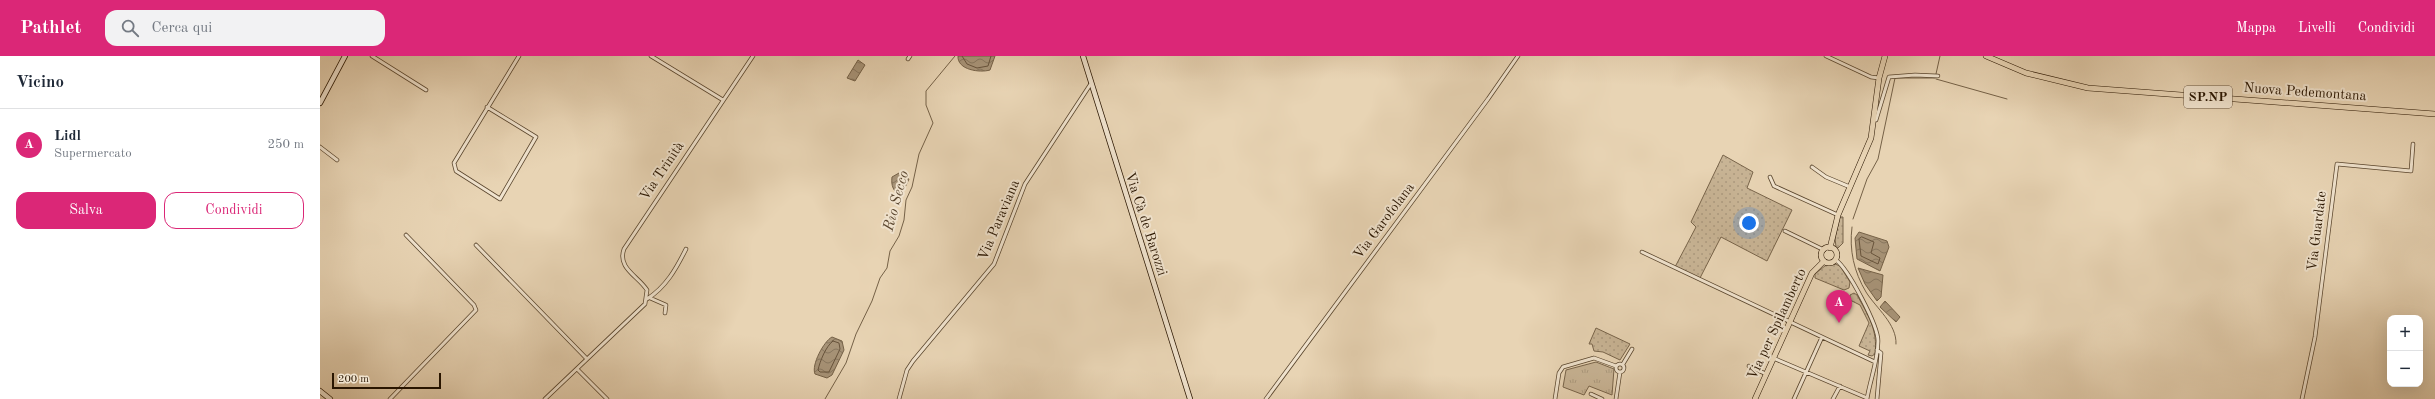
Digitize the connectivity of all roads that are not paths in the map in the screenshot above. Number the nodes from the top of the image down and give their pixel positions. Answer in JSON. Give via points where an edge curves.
{"nodes":[{"id":1,"x":346,"y":56,"type":"edge"},
{"id":2,"x":372,"y":56,"type":"edge"},
{"id":3,"x":519,"y":56,"type":"edge"},
{"id":4,"x":651,"y":56,"type":"edge"},
{"id":5,"x":753,"y":56,"type":"edge"},
{"id":6,"x":1083,"y":56,"type":"edge"},
{"id":7,"x":1518,"y":56,"type":"edge"},
{"id":8,"x":1826,"y":56,"type":"edge"},
{"id":9,"x":1885,"y":56,"type":"edge"},
{"id":10,"x":1986,"y":56,"type":"edge"},
{"id":11,"x":1936,"y":76,"type":"dead end"},
{"id":12,"x":1879,"y":78,"type":"junction"},
{"id":13,"x":1090,"y":85,"type":"junction"},
{"id":14,"x":426,"y":90,"type":"dead end"},
{"id":15,"x":723,"y":100,"type":"junction"},
{"id":16,"x":320,"y":103,"type":"edge"},
{"id":17,"x":487,"y":107,"type":"junction"},
{"id":18,"x":2435,"y":114,"type":"edge"},
{"id":19,"x":1872,"y":127,"type":"junction"},
{"id":20,"x":2413,"y":144,"type":"dead end"},
{"id":21,"x":320,"y":146,"type":"edge"},
{"id":22,"x":337,"y":160,"type":"dead end"},
{"id":23,"x":1812,"y":167,"type":"dead end"},
{"id":24,"x":1770,"y":177,"type":"dead end"},
{"id":25,"x":1850,"y":187,"type":"junction"},
{"id":26,"x":1838,"y":215,"type":"junction"},
{"id":27,"x":1785,"y":231,"type":"dead end"},
{"id":28,"x":406,"y":235,"type":"dead end"},
{"id":29,"x":476,"y":245,"type":"dead end"},
{"id":30,"x":1830,"y":248,"type":"junction"},
{"id":31,"x":686,"y":249,"type":"dead end"},
{"id":32,"x":1824,"y":250,"type":"junction"},
{"id":33,"x":1642,"y":252,"type":"dead end"},
{"id":34,"x":1836,"y":260,"type":"junction"},
{"id":35,"x":1824,"y":261,"type":"junction"},
{"id":36,"x":649,"y":298,"type":"junction"},
{"id":37,"x":665,"y":313,"type":"dead end"},
{"id":38,"x":1790,"y":321,"type":"junction"},
{"id":39,"x":1822,"y":337,"type":"junction"},
{"id":40,"x":1632,"y":349,"type":"dead end"},
{"id":41,"x":1877,"y":350,"type":"junction"},
{"id":42,"x":1773,"y":358,"type":"junction"},
{"id":43,"x":587,"y":359,"type":"junction"},
{"id":44,"x":1875,"y":362,"type":"junction"},
{"id":45,"x":1623,"y":364,"type":"junction"},
{"id":46,"x":1616,"y":366,"type":"junction"},
{"id":47,"x":1749,"y":366,"type":"dead end"},
{"id":48,"x":577,"y":369,"type":"junction"},
{"id":49,"x":1620,"y":372,"type":"junction"},
{"id":50,"x":1807,"y":372,"type":"junction"},
{"id":51,"x":1766,"y":374,"type":"junction"},
{"id":52,"x":1840,"y":386,"type":"junction"},
{"id":53,"x":320,"y":390,"type":"edge"},
{"id":54,"x":1591,"y":394,"type":"dead end"},
{"id":55,"x":329,"y":398,"type":"edge"},
{"id":56,"x":390,"y":399,"type":"edge"},
{"id":57,"x":545,"y":399,"type":"edge"},
{"id":58,"x":607,"y":399,"type":"edge"},
{"id":59,"x":899,"y":399,"type":"edge"},
{"id":60,"x":1190,"y":399,"type":"edge"},
{"id":61,"x":1266,"y":399,"type":"edge"},
{"id":62,"x":1555,"y":399,"type":"edge"},
{"id":63,"x":1602,"y":399,"type":"edge"},
{"id":64,"x":1616,"y":399,"type":"edge"},
{"id":65,"x":1755,"y":399,"type":"edge"},
{"id":66,"x":1794,"y":399,"type":"edge"},
{"id":67,"x":1834,"y":399,"type":"edge"},
{"id":68,"x":1867,"y":399,"type":"edge"},
{"id":69,"x":1877,"y":399,"type":"edge"},
{"id":70,"x":2302,"y":399,"type":"edge"}],
"edges":[{"from":1,"to":16,"type":"street"},
{"from":2,"to":14,"type":"street"},
{"from":3,"to":17,"type":"street"},
{"from":4,"to":15,"type":"street"},
{"from":5,"to":15,"type":"street","name":"Via Trinità"},
{"from":6,"to":13,"type":"street","name":"Via Cà de Barozzi"},
{"from":7,"to":61,"type":"street","name":"Via Garofolana"},
{"from":8,"to":12,"type":"street","via":[[1870,77]]},
{"from":9,"to":12,"type":"main road"},
{"from":10,"to":18,"type":"main road","name":"Nuova Pedemontana","number":"SP.NP","via":[[2026,73],[2088,88]]},
{"from":11,"to":19,"type":"street","via":[[1889,77]]},
{"from":12,"to":19,"type":"main road"},
{"from":13,"to":59,"type":"street","name":"Via Paraviana","via":[[1025,184],[994,264],[913,361],[906,374]]},
{"from":13,"to":60,"type":"street","name":"Via Cà de Barozzi"},
{"from":15,"to":36,"type":"street","name":"Via Trinità","via":[[622,254],[624,265],[644,286]]},
{"from":17,"to":17,"type":"street","via":[[454,167],[498,199],[503,197],[536,137]]},
{"from":19,"to":25,"type":"main road","via":[[1871,138]]},
{"from":20,"to":70,"type":"street","name":"Via Guardate","via":[[2411,171],[2337,164],[2314,337]]},
{"from":21,"to":22,"type":"street"},
{"from":23,"to":25,"type":"street","via":[[1826,177]]},
{"from":24,"to":26,"type":"street","via":[[1774,186]]},
{"from":25,"to":26,"type":"main road"},
{"from":26,"to":30,"type":"main road"},
{"from":27,"to":32,"type":"street"},
{"from":28,"to":56,"type":"street","via":[[476,310],[474,315]]},
{"from":29,"to":43,"type":"street"},
{"from":30,"to":32,"type":"main road"},
{"from":30,"to":34,"type":"main road","via":[[1836,252]]},
{"from":31,"to":36,"type":"street","via":[[676,270],[658,293]]},
{"from":32,"to":35,"type":"main road","name":"Via per Spilamberto"},
{"from":33,"to":38,"type":"street"},
{"from":34,"to":35,"type":"main road","name":"Via per Spilamberto","via":[[1829,263]]},
{"from":34,"to":41,"type":"street","via":[[1842,264],[1874,324],[1878,340]]},
{"from":35,"to":38,"type":"main road","name":"Via per Spilamberto","via":[[1812,273]]},
{"from":36,"to":37,"type":"street","via":[[666,305]]},
{"from":36,"to":43,"type":"street"},
{"from":38,"to":39,"type":"street"},
{"from":38,"to":42,"type":"main road","name":"Via per Spilamberto"},
{"from":39,"to":44,"type":"street"},
{"from":39,"to":50,"type":"street"},
{"from":40,"to":45,"type":"street"},
{"from":41,"to":44,"type":"street"},
{"from":41,"to":69,"type":"street","via":[[1881,353]]},
{"from":42,"to":50,"type":"street"},
{"from":42,"to":51,"type":"main road","name":"Via per Spilamberto"},
{"from":43,"to":48,"type":"street"},
{"from":44,"to":68,"type":"street"},
{"from":45,"to":46,"type":"street"},
{"from":45,"to":49,"type":"street","via":[[1624,368]]},
{"from":46,"to":49,"type":"street"},
{"from":46,"to":62,"type":"street","via":[[1594,358],[1563,367],[1559,373]]},
{"from":47,"to":51,"type":"street"},
{"from":48,"to":57,"type":"street"},
{"from":48,"to":58,"type":"street"},
{"from":49,"to":64,"type":"street"},
{"from":50,"to":52,"type":"street"},
{"from":50,"to":66,"type":"street"},
{"from":51,"to":65,"type":"main road","name":"Via per Spilamberto"},
{"from":52,"to":67,"type":"street"},
{"from":52,"to":68,"type":"street"},
{"from":53,"to":55,"type":"street"},
{"from":54,"to":63,"type":"street"}]}
